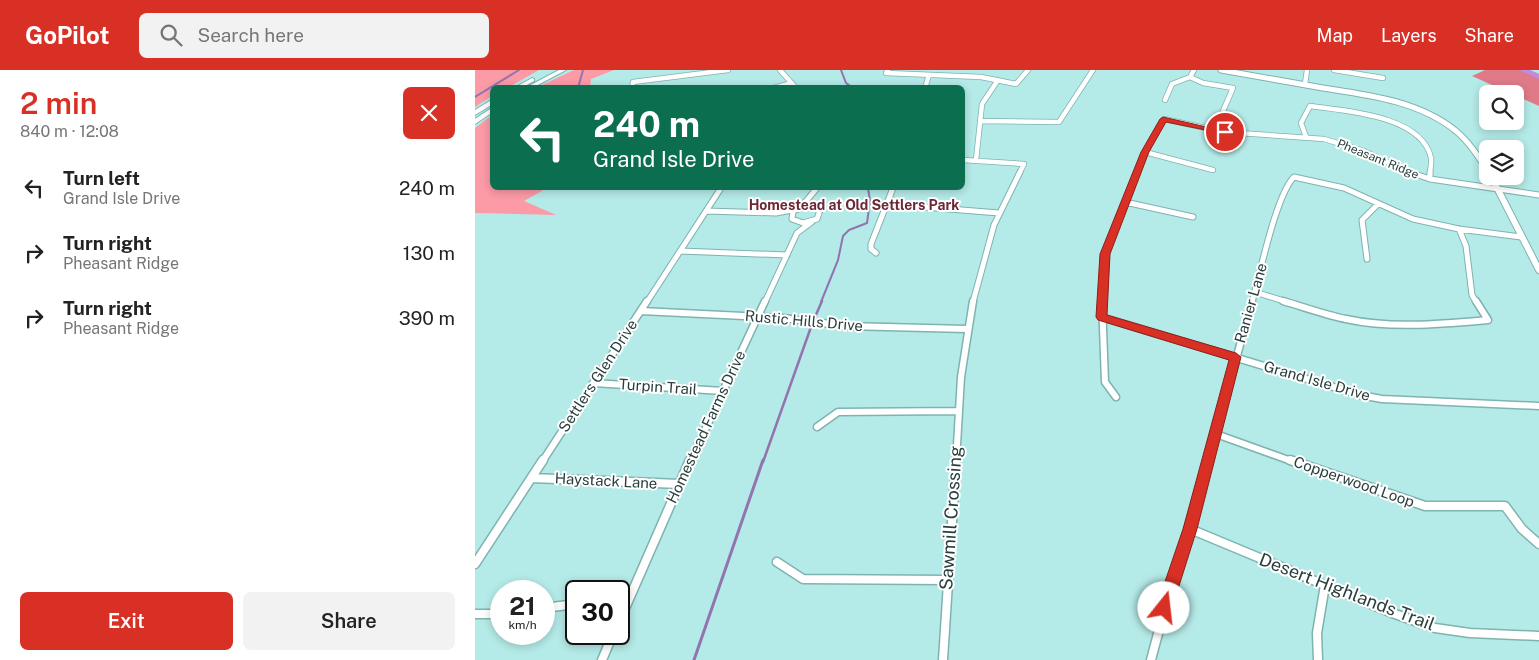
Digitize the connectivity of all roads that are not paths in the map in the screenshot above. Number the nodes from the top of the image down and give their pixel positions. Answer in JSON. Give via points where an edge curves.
{"nodes":[{"id":1,"x":552,"y":70,"type":"edge"},
{"id":2,"x":563,"y":70,"type":"edge"},
{"id":3,"x":728,"y":70,"type":"edge"},
{"id":4,"x":780,"y":70,"type":"edge"},
{"id":5,"x":888,"y":70,"type":"edge"},
{"id":6,"x":1028,"y":70,"type":"edge"},
{"id":7,"x":1093,"y":70,"type":"edge"},
{"id":8,"x":1194,"y":70,"type":"edge"},
{"id":9,"x":1221,"y":70,"type":"edge"},
{"id":10,"x":1307,"y":70,"type":"edge"},
{"id":11,"x":1334,"y":70,"type":"edge"},
{"id":12,"x":929,"y":75,"type":"junction"},
{"id":13,"x":1189,"y":77,"type":"junction"},
{"id":14,"x":1383,"y":78,"type":"dead end"},
{"id":15,"x":998,"y":80,"type":"junction"},
{"id":16,"x":792,"y":83,"type":"joint"},
{"id":17,"x":1305,"y":84,"type":"junction"},
{"id":18,"x":522,"y":85,"type":"edge"},
{"id":19,"x":533,"y":85,"type":"edge"},
{"id":20,"x":632,"y":85,"type":"edge"},
{"id":21,"x":785,"y":85,"type":"edge"},
{"id":22,"x":926,"y":85,"type":"edge"},
{"id":23,"x":1165,"y":100,"type":"dead end"},
{"id":24,"x":490,"y":103,"type":"edge"},
{"id":25,"x":1223,"y":110,"type":"dead end"},
{"id":26,"x":490,"y":111,"type":"edge"},
{"id":27,"x":475,"y":113,"type":"edge"},
{"id":28,"x":981,"y":121,"type":"junction"},
{"id":29,"x":475,"y":122,"type":"edge"},
{"id":30,"x":1306,"y":137,"type":"junction"},
{"id":31,"x":1145,"y":152,"type":"junction"},
{"id":32,"x":1479,"y":154,"type":"edge"},
{"id":33,"x":965,"y":160,"type":"edge"},
{"id":34,"x":977,"y":160,"type":"junction"},
{"id":35,"x":1213,"y":170,"type":"dead end"},
{"id":36,"x":1430,"y":180,"type":"junction"},
{"id":37,"x":1495,"y":185,"type":"edge"},
{"id":38,"x":1497,"y":189,"type":"junction"},
{"id":39,"x":720,"y":190,"type":"edge"},
{"id":40,"x":816,"y":190,"type":"edge"},
{"id":41,"x":892,"y":190,"type":"edge"},
{"id":42,"x":814,"y":194,"type":"junction"},
{"id":43,"x":1539,"y":195,"type":"edge"},
{"id":44,"x":1125,"y":202,"type":"junction"},
{"id":45,"x":887,"y":204,"type":"junction"},
{"id":46,"x":1378,"y":204,"type":"junction"},
{"id":47,"x":799,"y":208,"type":"junction"},
{"id":48,"x":818,"y":208,"type":"junction"},
{"id":49,"x":706,"y":211,"type":"junction"},
{"id":50,"x":776,"y":213,"type":"junction"},
{"id":51,"x":999,"y":213,"type":"junction"},
{"id":52,"x":1193,"y":217,"type":"dead end"},
{"id":53,"x":793,"y":220,"type":"junction"},
{"id":54,"x":813,"y":221,"type":"junction"},
{"id":55,"x":1459,"y":229,"type":"junction"},
{"id":56,"x":797,"y":233,"type":"junction"},
{"id":57,"x":1521,"y":237,"type":"junction"},
{"id":58,"x":680,"y":250,"type":"junction"},
{"id":59,"x":876,"y":253,"type":"dead end"},
{"id":60,"x":787,"y":255,"type":"junction"},
{"id":61,"x":1367,"y":259,"type":"dead end"},
{"id":62,"x":1539,"y":270,"type":"edge"},
{"id":63,"x":1255,"y":292,"type":"junction"},
{"id":64,"x":641,"y":311,"type":"junction"},
{"id":65,"x":757,"y":316,"type":"junction"},
{"id":66,"x":1101,"y":317,"type":"junction"},
{"id":67,"x":967,"y":329,"type":"junction"},
{"id":68,"x":1236,"y":357,"type":"junction"},
{"id":69,"x":593,"y":383,"type":"junction"},
{"id":70,"x":723,"y":391,"type":"junction"},
{"id":71,"x":1116,"y":397,"type":"dead end"},
{"id":72,"x":1539,"y":406,"type":"edge"},
{"id":73,"x":958,"y":411,"type":"junction"},
{"id":74,"x":817,"y":427,"type":"dead end"},
{"id":75,"x":1216,"y":434,"type":"junction"},
{"id":76,"x":532,"y":478,"type":"junction"},
{"id":77,"x":680,"y":484,"type":"junction"},
{"id":78,"x":1190,"y":529,"type":"junction"},
{"id":79,"x":1539,"y":544,"type":"edge"},
{"id":80,"x":777,"y":562,"type":"dead end"},
{"id":81,"x":475,"y":564,"type":"edge"},
{"id":82,"x":946,"y":580,"type":"junction"},
{"id":83,"x":1325,"y":585,"type":"junction"},
{"id":84,"x":630,"y":589,"type":"edge"},
{"id":85,"x":475,"y":614,"type":"edge"},
{"id":86,"x":490,"y":614,"type":"edge"},
{"id":87,"x":1539,"y":636,"type":"edge"},
{"id":88,"x":608,"y":645,"type":"edge"},
{"id":89,"x":602,"y":660,"type":"edge"},
{"id":90,"x":943,"y":660,"type":"edge"},
{"id":91,"x":1151,"y":660,"type":"edge"},
{"id":92,"x":1318,"y":660,"type":"edge"}],
"edges":[{"from":1,"to":18,"type":"main road"},
{"from":2,"to":19,"type":"main road"},
{"from":3,"to":20,"type":"street","via":[[640,80]]},
{"from":4,"to":16,"type":"street"},
{"from":5,"to":12,"type":"street","via":[[886,73]]},
{"from":6,"to":15,"type":"street","via":[[1016,84]]},
{"from":7,"to":28,"type":"street","via":[[1059,122]]},
{"from":8,"to":13,"type":"street"},
{"from":9,"to":17,"type":"street"},
{"from":10,"to":17,"type":"street"},
{"from":11,"to":14,"type":"street"},
{"from":12,"to":15,"type":"street"},
{"from":12,"to":22,"type":"street"},
{"from":13,"to":23,"type":"street","via":[[1175,81]]},
{"from":13,"to":25,"type":"street","via":[[1233,88]]},
{"from":15,"to":28,"type":"street","via":[[984,100]]},
{"from":16,"to":21,"type":"street"},
{"from":17,"to":32,"type":"street","via":[[1391,99],[1437,118],[1468,140]]},
{"from":24,"to":27,"type":"main road"},
{"from":26,"to":29,"type":"main road"},
{"from":28,"to":34,"type":"street"},
{"from":30,"to":31,"type":"street","name":"Pheasant Ridge","via":[[1225,132],[1163,119]]},
{"from":30,"to":36,"type":"street","name":"Pheasant Ridge","via":[[1363,151]]},
{"from":30,"to":36,"type":"street","via":[[1301,123],[1310,106],[1390,121],[1422,140],[1433,165]]},
{"from":31,"to":35,"type":"street","via":[[1201,164]]},
{"from":31,"to":44,"type":"street","name":"Pheasant Ridge"},
{"from":33,"to":34,"type":"street"},
{"from":34,"to":51,"type":"street","name":"Sawmill Crossing","via":[[1025,164]]},
{"from":36,"to":38,"type":"street","name":"Pheasant Ridge"},
{"from":37,"to":38,"type":"street"},
{"from":38,"to":43,"type":"street","name":"Pheasant Ridge"},
{"from":38,"to":57,"type":"street"},
{"from":39,"to":49,"type":"street","name":"Settlers Glen Drive"},
{"from":40,"to":42,"type":"street"},
{"from":41,"to":45,"type":"street"},
{"from":42,"to":47,"type":"street"},
{"from":42,"to":48,"type":"street"},
{"from":44,"to":52,"type":"street"},
{"from":44,"to":66,"type":"street","name":"Pheasant Ridge","via":[[1105,254]]},
{"from":45,"to":51,"type":"street"},
{"from":45,"to":59,"type":"street","via":[[871,244]]},
{"from":46,"to":55,"type":"street","name":"Ranier Lane","via":[[1413,219]]},
{"from":46,"to":61,"type":"street","via":[[1362,220]]},
{"from":46,"to":63,"type":"street","name":"Ranier Lane","via":[[1344,188],[1294,177],[1275,218]]},
{"from":47,"to":48,"type":"street","via":[[810,205]]},
{"from":47,"to":50,"type":"street"},
{"from":47,"to":53,"type":"street","via":[[791,214]]},
{"from":48,"to":54,"type":"street","via":[[820,216]]},
{"from":49,"to":50,"type":"street"},
{"from":49,"to":58,"type":"street","name":"Settlers Glen Drive"},
{"from":50,"to":53,"type":"street"},
{"from":51,"to":67,"type":"street","name":"Sawmill Crossing","via":[[984,254]]},
{"from":53,"to":54,"type":"street"},
{"from":53,"to":56,"type":"street"},
{"from":54,"to":56,"type":"street","name":"Homestead Farms Drive"},
{"from":55,"to":57,"type":"street","name":"Ranier Lane"},
{"from":55,"to":63,"type":"street","via":[[1466,246],[1472,295],[1488,320],[1441,324],[1362,322]]},
{"from":56,"to":60,"type":"street","name":"Homestead Farms Drive"},
{"from":57,"to":62,"type":"street"},
{"from":58,"to":60,"type":"street"},
{"from":58,"to":64,"type":"street","name":"Settlers Glen Drive"},
{"from":60,"to":65,"type":"street","name":"Homestead Farms Drive"},
{"from":63,"to":68,"type":"street","name":"Ranier Lane"},
{"from":64,"to":65,"type":"street","name":"Rustic Hills Drive"},
{"from":64,"to":69,"type":"street","name":"Settlers Glen Drive"},
{"from":65,"to":67,"type":"street","name":"Rustic Hills Drive","via":[[846,326]]},
{"from":65,"to":70,"type":"street","name":"Homestead Farms Drive"},
{"from":66,"to":68,"type":"street","name":"Grand Isle Drive"},
{"from":66,"to":71,"type":"street","name":"Pheasant Ridge","via":[[1105,382]]},
{"from":67,"to":73,"type":"street","name":"Sawmill Crossing"},
{"from":68,"to":72,"type":"street","name":"Grand Isle Drive","via":[[1359,395],[1383,399]]},
{"from":68,"to":75,"type":"street","name":"Ranier Lane"},
{"from":69,"to":70,"type":"street","name":"Turpin Trail"},
{"from":69,"to":76,"type":"street","name":"Settlers Glen Drive"},
{"from":70,"to":77,"type":"street","name":"Homestead Farms Drive"},
{"from":73,"to":74,"type":"street","via":[[838,412]]},
{"from":73,"to":82,"type":"street","name":"Sawmill Crossing"},
{"from":75,"to":78,"type":"street","name":"Ranier Lane"},
{"from":75,"to":79,"type":"street","name":"Copperwood Loop","via":[[1411,503],[1425,506],[1505,506],[1522,529]]},
{"from":76,"to":77,"type":"street","name":"Haystack Lane"},
{"from":76,"to":81,"type":"street","name":"Settlers Glen Drive"},
{"from":77,"to":84,"type":"street","name":"Homestead Farms Drive"},
{"from":78,"to":83,"type":"street","name":"Desert Highlands Trail"},
{"from":78,"to":91,"type":"street","name":"Ranier Lane","via":[[1168,593]]},
{"from":80,"to":82,"type":"street","via":[[803,579]]},
{"from":82,"to":90,"type":"street","name":"Sawmill Crossing"},
{"from":83,"to":87,"type":"street","name":"Desert Highlands Trail","via":[[1435,628]]},
{"from":83,"to":92,"type":"street","via":[[1317,634]]},
{"from":85,"to":86,"type":"street"},
{"from":88,"to":89,"type":"street"}]}
